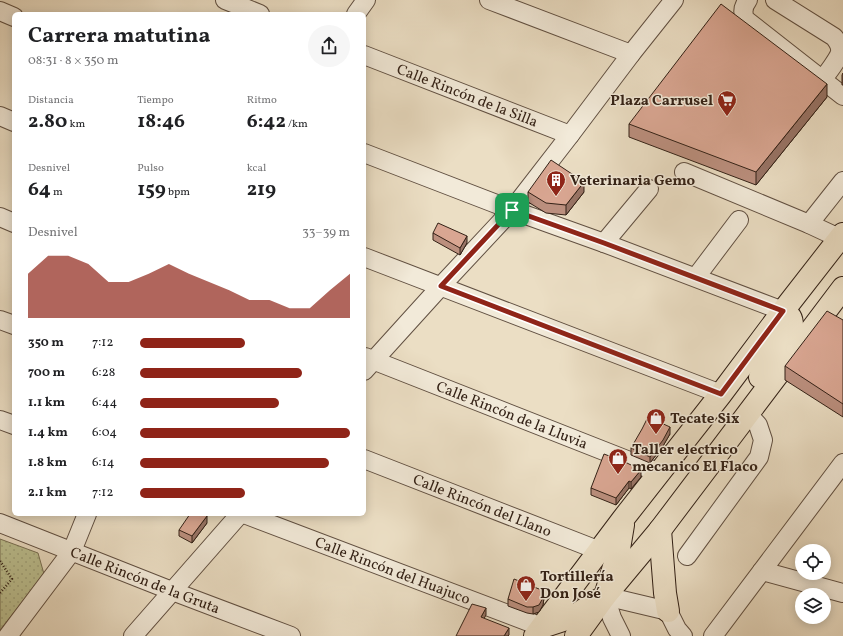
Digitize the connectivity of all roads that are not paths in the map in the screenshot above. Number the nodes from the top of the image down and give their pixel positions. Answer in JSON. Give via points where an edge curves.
{"nodes":[{"id":1,"x":226,"y":0,"type":"edge"},
{"id":2,"x":366,"y":0,"type":"edge"},
{"id":3,"x":488,"y":0,"type":"edge"},
{"id":4,"x":674,"y":0,"type":"edge"},
{"id":5,"x":748,"y":0,"type":"edge"},
{"id":6,"x":775,"y":0,"type":"edge"},
{"id":7,"x":795,"y":6,"type":"edge"},
{"id":8,"x":0,"y":12,"type":"edge"},
{"id":9,"x":255,"y":12,"type":"edge"},
{"id":10,"x":357,"y":12,"type":"edge"},
{"id":11,"x":12,"y":16,"type":"edge"},
{"id":12,"x":631,"y":54,"type":"junction"},
{"id":13,"x":366,"y":57,"type":"edge"},
{"id":14,"x":843,"y":70,"type":"edge"},
{"id":15,"x":832,"y":88,"type":"edge"},
{"id":16,"x":0,"y":116,"type":"edge"},
{"id":17,"x":12,"y":121,"type":"edge"},
{"id":18,"x":570,"y":135,"type":"junction"},
{"id":19,"x":366,"y":154,"type":"edge"},
{"id":20,"x":684,"y":172,"type":"dead end"},
{"id":21,"x":843,"y":181,"type":"edge"},
{"id":22,"x":649,"y":189,"type":"dead end"},
{"id":23,"x":512,"y":210,"type":"junction"},
{"id":24,"x":0,"y":217,"type":"edge"},
{"id":25,"x":739,"y":220,"type":"dead end"},
{"id":26,"x":12,"y":222,"type":"edge"},
{"id":27,"x":809,"y":224,"type":"junction"},
{"id":28,"x":841,"y":236,"type":"edge"},
{"id":29,"x":604,"y":243,"type":"junction"},
{"id":30,"x":366,"y":258,"type":"edge"},
{"id":31,"x":696,"y":277,"type":"junction"},
{"id":32,"x":441,"y":286,"type":"junction"},
{"id":33,"x":843,"y":288,"type":"edge"},
{"id":34,"x":783,"y":311,"type":"junction"},
{"id":35,"x":0,"y":320,"type":"edge"},
{"id":36,"x":12,"y":324,"type":"edge"},
{"id":37,"x":367,"y":363,"type":"edge"},
{"id":38,"x":721,"y":394,"type":"junction"},
{"id":39,"x":749,"y":412,"type":"junction"},
{"id":40,"x":0,"y":420,"type":"edge"},
{"id":41,"x":12,"y":424,"type":"edge"},
{"id":42,"x":366,"y":460,"type":"edge"},
{"id":43,"x":843,"y":462,"type":"edge"},
{"id":44,"x":660,"y":473,"type":"junction"},
{"id":45,"x":836,"y":484,"type":"edge"},
{"id":46,"x":86,"y":516,"type":"edge"},
{"id":47,"x":238,"y":516,"type":"edge"},
{"id":48,"x":249,"y":516,"type":"edge"},
{"id":49,"x":623,"y":520,"type":"junction"},
{"id":50,"x":0,"y":523,"type":"edge"},
{"id":51,"x":660,"y":530,"type":"junction"},
{"id":52,"x":72,"y":551,"type":"junction"},
{"id":53,"x":600,"y":551,"type":"junction"},
{"id":54,"x":687,"y":556,"type":"dead end"},
{"id":55,"x":762,"y":571,"type":"junction"},
{"id":56,"x":172,"y":591,"type":"junction"},
{"id":57,"x":843,"y":593,"type":"edge"},
{"id":58,"x":605,"y":596,"type":"junction"},
{"id":59,"x":668,"y":611,"type":"junction"},
{"id":60,"x":538,"y":632,"type":"edge"},
{"id":61,"x":8,"y":636,"type":"edge"},
{"id":62,"x":133,"y":636,"type":"edge"},
{"id":63,"x":291,"y":636,"type":"edge"},
{"id":64,"x":576,"y":636,"type":"edge"},
{"id":65,"x":620,"y":636,"type":"edge"},
{"id":66,"x":683,"y":636,"type":"edge"},
{"id":67,"x":713,"y":636,"type":"edge"}],
"edges":[{"from":1,"to":9,"type":"street"},
{"from":2,"to":10,"type":"street"},
{"from":3,"to":12,"type":"street"},
{"from":4,"to":12,"type":"street"},
{"from":5,"to":15,"type":"street","via":[[743,11],[745,19]]},
{"from":6,"to":7,"type":"street"},
{"from":7,"to":15,"type":"street","via":[[834,37],[839,45],[840,54]]},
{"from":8,"to":11,"type":"street"},
{"from":12,"to":18,"type":"street"},
{"from":13,"to":18,"type":"street","name":"Calle Rincón de la Silla"},
{"from":14,"to":15,"type":"street"},
{"from":16,"to":17,"type":"street"},
{"from":18,"to":23,"type":"street"},
{"from":19,"to":23,"type":"street"},
{"from":20,"to":27,"type":"street"},
{"from":21,"to":27,"type":"street"},
{"from":22,"to":29,"type":"street"},
{"from":23,"to":29,"type":"street"},
{"from":23,"to":32,"type":"street"},
{"from":24,"to":26,"type":"street"},
{"from":25,"to":31,"type":"street"},
{"from":27,"to":28,"type":"street"},
{"from":28,"to":34,"type":"main road"},
{"from":29,"to":31,"type":"street"},
{"from":30,"to":32,"type":"street"},
{"from":31,"to":34,"type":"street"},
{"from":32,"to":37,"type":"street"},
{"from":32,"to":38,"type":"street"},
{"from":33,"to":39,"type":"main road"},
{"from":34,"to":38,"type":"main road"},
{"from":34,"to":39,"type":"main road","via":[[790,316],[792,326],[754,387]]},
{"from":35,"to":36,"type":"street"},
{"from":37,"to":44,"type":"street","name":"Calle Rincón de la Lluvia"},
{"from":38,"to":44,"type":"main road"},
{"from":39,"to":51,"type":"main road"},
{"from":39,"to":54,"type":"street","via":[[758,425],[763,440],[759,457]]},
{"from":40,"to":41,"type":"street"},
{"from":42,"to":53,"type":"street","name":"Calle Rincón del Llano"},
{"from":43,"to":45,"type":"street"},
{"from":44,"to":49,"type":"main road"},
{"from":45,"to":55,"type":"street"},
{"from":46,"to":52,"type":"street"},
{"from":47,"to":56,"type":"street"},
{"from":48,"to":60,"type":"street","name":"Calle Rincón del Huajuco"},
{"from":49,"to":53,"type":"main road"},
{"from":49,"to":58,"type":"main road","via":[[619,549]]},
{"from":50,"to":52,"type":"street","name":"Calle Rincón de la Gruta"},
{"from":51,"to":58,"type":"main road"},
{"from":51,"to":59,"type":"main road"},
{"from":52,"to":56,"type":"street","name":"Calle Rincón de la Gruta"},
{"from":52,"to":61,"type":"street"},
{"from":53,"to":60,"type":"main road"},
{"from":55,"to":57,"type":"street"},
{"from":55,"to":67,"type":"street"},
{"from":56,"to":62,"type":"street"},
{"from":56,"to":63,"type":"street","name":"Calle Rincón de la Gruta"},
{"from":58,"to":59,"type":"street"},
{"from":58,"to":60,"type":"main road","via":[[579,613]]},
{"from":58,"to":64,"type":"main road"},
{"from":58,"to":65,"type":"street"},
{"from":59,"to":66,"type":"street"}]}
